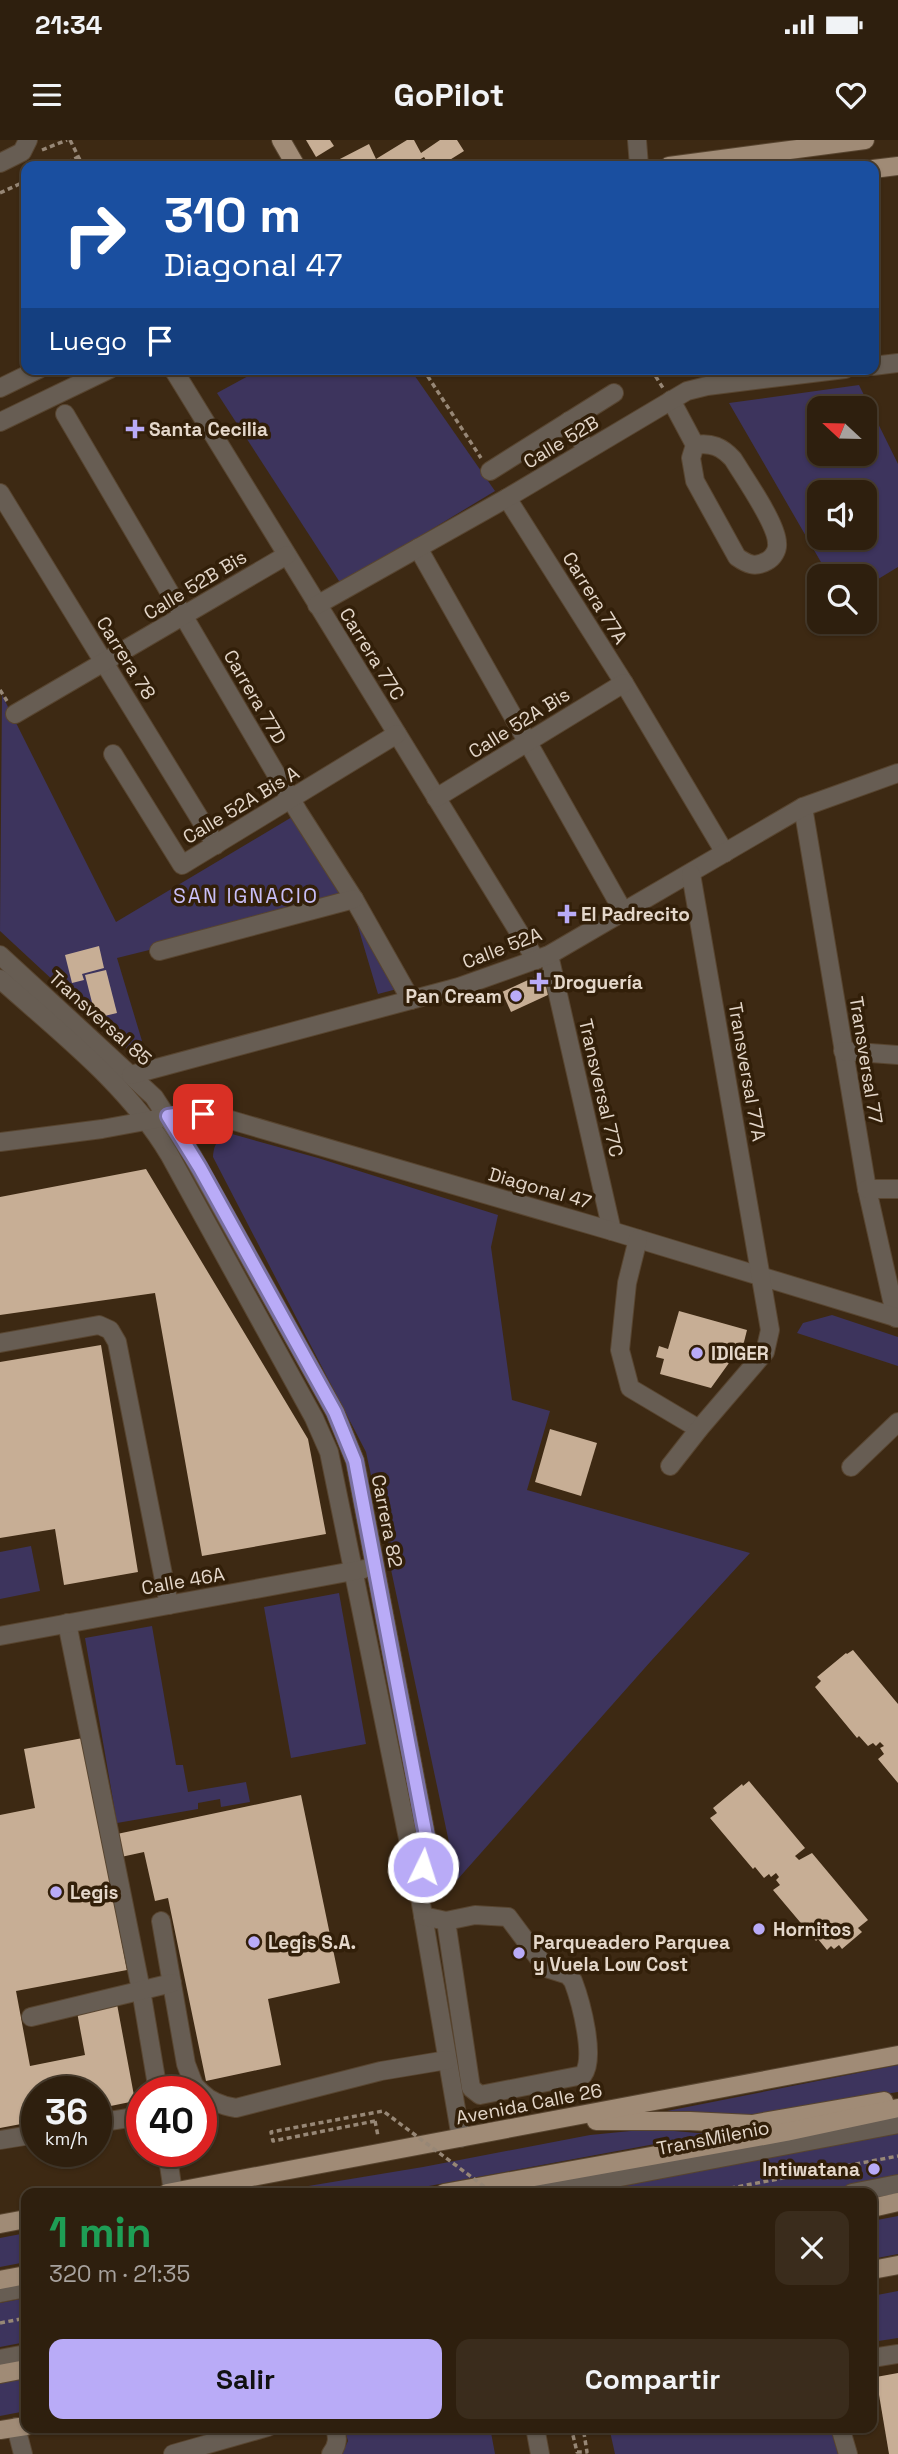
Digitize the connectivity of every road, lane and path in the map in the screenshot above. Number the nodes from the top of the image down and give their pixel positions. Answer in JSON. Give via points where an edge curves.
{"nodes":[{"id":1,"x":28,"y":140,"type":"edge"},
{"id":2,"x":70,"y":140,"type":"edge"},
{"id":3,"x":281,"y":140,"type":"edge"},
{"id":4,"x":636,"y":140,"type":"edge"},
{"id":5,"x":865,"y":140,"type":"edge"},
{"id":6,"x":78,"y":157,"type":"junction"},
{"id":7,"x":70,"y":161,"type":"edge"},
{"id":8,"x":80,"y":161,"type":"edge"},
{"id":9,"x":293,"y":161,"type":"edge"},
{"id":10,"x":638,"y":161,"type":"edge"},
{"id":11,"x":706,"y":161,"type":"edge"},
{"id":12,"x":0,"y":163,"type":"edge"},
{"id":13,"x":898,"y":166,"type":"edge"},
{"id":14,"x":879,"y":168,"type":"edge"},
{"id":15,"x":21,"y":183,"type":"edge"},
{"id":16,"x":0,"y":193,"type":"edge"},
{"id":17,"x":898,"y":363,"type":"edge"},
{"id":18,"x":879,"y":365,"type":"edge"},
{"id":19,"x":27,"y":375,"type":"edge"},
{"id":20,"x":98,"y":375,"type":"edge"},
{"id":21,"x":177,"y":375,"type":"edge"},
{"id":22,"x":427,"y":375,"type":"edge"},
{"id":23,"x":796,"y":375,"type":"edge"},
{"id":24,"x":0,"y":388,"type":"edge"},
{"id":25,"x":614,"y":393,"type":"dead end"},
{"id":26,"x":671,"y":400,"type":"junction"},
{"id":27,"x":65,"y":414,"type":"dead end"},
{"id":28,"x":569,"y":421,"type":"junction"},
{"id":29,"x":0,"y":422,"type":"edge"},
{"id":30,"x":695,"y":445,"type":"junction"},
{"id":31,"x":587,"y":450,"type":"junction"},
{"id":32,"x":489,"y":471,"type":"joint"},
{"id":33,"x":0,"y":493,"type":"edge"},
{"id":34,"x":507,"y":498,"type":"junction"},
{"id":35,"x":418,"y":548,"type":"junction"},
{"id":36,"x":287,"y":555,"type":"junction"},
{"id":37,"x":317,"y":605,"type":"junction"},
{"id":38,"x":184,"y":616,"type":"junction"},
{"id":39,"x":104,"y":663,"type":"junction"},
{"id":40,"x":624,"y":683,"type":"junction"},
{"id":41,"x":15,"y":715,"type":"dead end"},
{"id":42,"x":397,"y":734,"type":"junction"},
{"id":43,"x":528,"y":742,"type":"junction"},
{"id":44,"x":113,"y":754,"type":"dead end"},
{"id":45,"x":898,"y":773,"type":"edge"},
{"id":46,"x":436,"y":798,"type":"junction"},
{"id":47,"x":291,"y":799,"type":"junction"},
{"id":48,"x":803,"y":807,"type":"junction"},
{"id":49,"x":216,"y":845,"type":"junction"},
{"id":50,"x":725,"y":853,"type":"junction"},
{"id":51,"x":691,"y":874,"type":"junction"},
{"id":52,"x":354,"y":900,"type":"junction"},
{"id":53,"x":623,"y":911,"type":"junction"},
{"id":54,"x":159,"y":951,"type":"dead end"},
{"id":55,"x":0,"y":955,"type":"edge"},
{"id":56,"x":543,"y":958,"type":"junction"},
{"id":57,"x":0,"y":979,"type":"edge"},
{"id":58,"x":411,"y":1000,"type":"junction"},
{"id":59,"x":843,"y":1051,"type":"junction"},
{"id":60,"x":898,"y":1055,"type":"edge"},
{"id":61,"x":131,"y":1074,"type":"junction"},
{"id":62,"x":168,"y":1116,"type":"junction"},
{"id":63,"x":147,"y":1120,"type":"junction"},
{"id":64,"x":0,"y":1142,"type":"edge"},
{"id":65,"x":867,"y":1189,"type":"junction"},
{"id":66,"x":898,"y":1189,"type":"edge"},
{"id":67,"x":612,"y":1231,"type":"junction"},
{"id":68,"x":638,"y":1239,"type":"junction"},
{"id":69,"x":762,"y":1277,"type":"junction"},
{"id":70,"x":897,"y":1318,"type":"edge"},
{"id":71,"x":0,"y":1343,"type":"edge"},
{"id":72,"x":898,"y":1422,"type":"edge"},
{"id":73,"x":699,"y":1429,"type":"junction"},
{"id":74,"x":670,"y":1466,"type":"dead end"},
{"id":75,"x":851,"y":1466,"type":"dead end"},
{"id":76,"x":374,"y":1567,"type":"junction"},
{"id":77,"x":352,"y":1571,"type":"junction"},
{"id":78,"x":170,"y":1605,"type":"junction"},
{"id":79,"x":67,"y":1623,"type":"junction"},
{"id":80,"x":0,"y":1636,"type":"edge"},
{"id":81,"x":419,"y":1892,"type":"junction"},
{"id":82,"x":423,"y":1916,"type":"junction"},
{"id":83,"x":161,"y":1921,"type":"dead end"},
{"id":84,"x":446,"y":1921,"type":"junction"},
{"id":85,"x":172,"y":1983,"type":"junction"},
{"id":86,"x":141,"y":1990,"type":"junction"},
{"id":87,"x":31,"y":2017,"type":"dead end"},
{"id":88,"x":898,"y":2055,"type":"edge"},
{"id":89,"x":447,"y":2060,"type":"junction"},
{"id":90,"x":155,"y":2076,"type":"edge"},
{"id":91,"x":191,"y":2076,"type":"edge"},
{"id":92,"x":898,"y":2100,"type":"edge"},
{"id":93,"x":217,"y":2103,"type":"edge"},
{"id":94,"x":898,"y":2108,"type":"edge"},
{"id":95,"x":558,"y":2120,"type":"junction"},
{"id":96,"x":375,"y":2121,"type":"dead end"},
{"id":97,"x":898,"y":2124,"type":"edge"},
{"id":98,"x":21,"y":2137,"type":"edge"},
{"id":99,"x":461,"y":2138,"type":"junction"},
{"id":100,"x":0,"y":2140,"type":"edge"},
{"id":101,"x":898,"y":2156,"type":"edge"},
{"id":102,"x":168,"y":2167,"type":"edge"},
{"id":103,"x":898,"y":2184,"type":"edge"},
{"id":104,"x":169,"y":2188,"type":"edge"},
{"id":105,"x":191,"y":2188,"type":"edge"},
{"id":106,"x":472,"y":2188,"type":"edge"},
{"id":107,"x":486,"y":2188,"type":"edge"},
{"id":108,"x":562,"y":2188,"type":"edge"},
{"id":109,"x":731,"y":2188,"type":"edge"},
{"id":110,"x":877,"y":2188,"type":"edge"},
{"id":111,"x":898,"y":2202,"type":"edge"},
{"id":112,"x":877,"y":2207,"type":"edge"},
{"id":113,"x":21,"y":2220,"type":"edge"},
{"id":114,"x":0,"y":2224,"type":"edge"},
{"id":115,"x":898,"y":2265,"type":"edge"},
{"id":116,"x":877,"y":2269,"type":"edge"},
{"id":117,"x":21,"y":2276,"type":"edge"},
{"id":118,"x":0,"y":2280,"type":"edge"},
{"id":119,"x":21,"y":2289,"type":"edge"},
{"id":120,"x":0,"y":2293,"type":"edge"},
{"id":121,"x":21,"y":2319,"type":"edge"},
{"id":122,"x":0,"y":2323,"type":"edge"},
{"id":123,"x":898,"y":2354,"type":"edge"},
{"id":124,"x":21,"y":2355,"type":"edge"},
{"id":125,"x":877,"y":2357,"type":"edge"},
{"id":126,"x":0,"y":2359,"type":"edge"},
{"id":127,"x":21,"y":2370,"type":"edge"},
{"id":128,"x":0,"y":2374,"type":"edge"},
{"id":129,"x":14,"y":2428,"type":"edge"},
{"id":130,"x":247,"y":2433,"type":"edge"},
{"id":131,"x":337,"y":2433,"type":"edge"},
{"id":132,"x":536,"y":2433,"type":"edge"},
{"id":133,"x":572,"y":2433,"type":"edge"},
{"id":134,"x":584,"y":2433,"type":"edge"},
{"id":135,"x":842,"y":2433,"type":"edge"},
{"id":136,"x":23,"y":2454,"type":"edge"},
{"id":137,"x":173,"y":2454,"type":"edge"},
{"id":138,"x":331,"y":2454,"type":"edge"},
{"id":139,"x":540,"y":2454,"type":"edge"},
{"id":140,"x":848,"y":2454,"type":"edge"}],
"edges":[{"from":1,"to":12,"type":"street","via":[[22,152]]},
{"from":2,"to":6,"type":"path"},
{"from":3,"to":9,"type":"main road"},
{"from":4,"to":10,"type":"street"},
{"from":5,"to":11,"type":"main road"},
{"from":6,"to":7,"type":"path"},
{"from":6,"to":8,"type":"path"},
{"from":13,"to":14,"type":"main road"},
{"from":15,"to":16,"type":"path"},
{"from":17,"to":18,"type":"street"},
{"from":19,"to":24,"type":"street"},
{"from":20,"to":29,"type":"street"},
{"from":21,"to":36,"type":"street","name":"Carrera 77C"},
{"from":22,"to":32,"type":"path"},
{"from":23,"to":26,"type":"street","name":"Calle 52B","via":[[706,386]]},
{"from":25,"to":28,"type":"street"},
{"from":26,"to":30,"type":"street"},
{"from":26,"to":31,"type":"street","name":"Calle 52B"},
{"from":27,"to":38,"type":"street","name":"Carrera 77D"},
{"from":28,"to":31,"type":"street"},
{"from":28,"to":32,"type":"street"},
{"from":30,"to":30,"type":"street","via":[[691,458],[695,481],[737,557],[746,564],[761,565],[772,558],[778,545],[774,530],[733,459],[715,445]]},
{"from":31,"to":34,"type":"street","name":"Calle 52B"},
{"from":33,"to":39,"type":"street","name":"Carrera 78"},
{"from":34,"to":35,"type":"street","name":"Calle 52B"},
{"from":34,"to":40,"type":"street","name":"Carrera 77A"},
{"from":35,"to":37,"type":"street","name":"Calle 52B"},
{"from":35,"to":43,"type":"street"},
{"from":36,"to":37,"type":"street","name":"Carrera 77C"},
{"from":36,"to":38,"type":"street","name":"Calle 52B Bis"},
{"from":37,"to":42,"type":"street","name":"Carrera 77C"},
{"from":38,"to":39,"type":"street","name":"Calle 52B Bis"},
{"from":38,"to":47,"type":"street","name":"Carrera 77D"},
{"from":39,"to":41,"type":"street","name":"Calle 52B Bis"},
{"from":39,"to":49,"type":"street","name":"Carrera 78"},
{"from":40,"to":43,"type":"street","name":"Calle 52A Bis"},
{"from":40,"to":50,"type":"street","name":"Carrera 77A"},
{"from":42,"to":46,"type":"street","name":"Carrera 77C"},
{"from":42,"to":47,"type":"street","name":"Calle 52A Bis A"},
{"from":43,"to":46,"type":"street","name":"Calle 52A Bis"},
{"from":43,"to":53,"type":"street"},
{"from":44,"to":49,"type":"street","name":"Calle 52A Bis A","via":[[182,866]]},
{"from":45,"to":48,"type":"street","name":"Calle 52A"},
{"from":46,"to":56,"type":"street","name":"Carrera 77C"},
{"from":47,"to":49,"type":"street","name":"Calle 52A Bis A"},
{"from":47,"to":52,"type":"street","name":"Carrera 77D"},
{"from":48,"to":50,"type":"street","name":"Calle 52A"},
{"from":48,"to":59,"type":"street","name":"Transversal 77"},
{"from":50,"to":51,"type":"street","name":"Calle 52A"},
{"from":51,"to":53,"type":"street","name":"Calle 52A"},
{"from":51,"to":69,"type":"street","name":"Transversal 77A"},
{"from":52,"to":54,"type":"street"},
{"from":52,"to":58,"type":"street","name":"Carrera 77D"},
{"from":53,"to":56,"type":"street","name":"Calle 52A"},
{"from":55,"to":61,"type":"street","name":"Transversal 85"},
{"from":56,"to":58,"type":"street","name":"Calle 52A"},
{"from":56,"to":67,"type":"street","name":"Transversal 77C"},
{"from":57,"to":63,"type":"street","name":"Transversal 85"},
{"from":58,"to":61,"type":"street","name":"Calle 52A"},
{"from":59,"to":60,"type":"street"},
{"from":59,"to":65,"type":"street","name":"Transversal 77"},
{"from":61,"to":62,"type":"street","name":"Transversal 85"},
{"from":62,"to":63,"type":"street"},
{"from":62,"to":67,"type":"street","name":"Diagonal 47","via":[[217,1116]]},
{"from":62,"to":76,"type":"street","name":"Carrera 82","via":[[339,1421],[355,1461]]},
{"from":63,"to":64,"type":"street"},
{"from":63,"to":77,"type":"street","name":"Carrera 82","via":[[314,1418],[332,1464]]},
{"from":65,"to":66,"type":"street"},
{"from":65,"to":70,"type":"street","name":"Transversal 77"},
{"from":67,"to":68,"type":"street","name":"Diagonal 47"},
{"from":68,"to":69,"type":"street","name":"Diagonal 47"},
{"from":68,"to":73,"type":"street","via":[[627,1283],[620,1350],[630,1388]]},
{"from":69,"to":70,"type":"street","name":"Diagonal 47"},
{"from":69,"to":73,"type":"street","name":"Transversal 77A","via":[[770,1331],[765,1352]]},
{"from":71,"to":78,"type":"street","via":[[99,1325],[110,1330],[117,1342]]},
{"from":72,"to":75,"type":"street"},
{"from":73,"to":74,"type":"street","name":"Transversal 77A"},
{"from":76,"to":77,"type":"street","name":"Calle 46A"},
{"from":76,"to":81,"type":"street","name":"Carrera 82","via":[[427,1841]]},
{"from":77,"to":78,"type":"street","name":"Calle 46A"},
{"from":77,"to":81,"type":"street","name":"Carrera 82"},
{"from":78,"to":79,"type":"street","name":"Calle 46A"},
{"from":79,"to":80,"type":"street","name":"Calle 46A"},
{"from":79,"to":86,"type":"street"},
{"from":81,"to":82,"type":"street","name":"Carrera 82"},
{"from":82,"to":84,"type":"street"},
{"from":82,"to":89,"type":"street","name":"Carrera 82"},
{"from":83,"to":85,"type":"street"},
{"from":84,"to":84,"type":"street","via":[[475,1915],[508,1917],[545,1968],[568,1975],[589,2052],[583,2075],[480,2095],[471,2088]]},
{"from":85,"to":86,"type":"street"},
{"from":85,"to":91,"type":"street"},
{"from":86,"to":87,"type":"street"},
{"from":86,"to":90,"type":"street"},
{"from":88,"to":95,"type":"main road","name":"Avenida Calle 26"},
{"from":89,"to":93,"type":"street","via":[[380,2070],[236,2108]]},
{"from":89,"to":99,"type":"street","name":"Carrera 82"},
{"from":92,"to":95,"type":"main road","via":[[752,2124]]},
{"from":94,"to":106,"type":"main road"},
{"from":95,"to":99,"type":"main road","name":"Avenida Calle 26"},
{"from":96,"to":107,"type":"path","bridge":true,"via":[[273,2141],[271,2132],[383,2111]]},
{"from":97,"to":108,"type":"street","name":"TransMilenio"},
{"from":98,"to":100,"type":"street"},
{"from":99,"to":105,"type":"main road","name":"Avenida Calle 26"},
{"from":101,"to":109,"type":"path"},
{"from":102,"to":104,"type":"street"},
{"from":103,"to":110,"type":"street"},
{"from":111,"to":112,"type":"main road"},
{"from":113,"to":114,"type":"main road"},
{"from":115,"to":116,"type":"main road"},
{"from":117,"to":118,"type":"main road"},
{"from":119,"to":120,"type":"street"},
{"from":121,"to":122,"type":"path"},
{"from":123,"to":125,"type":"street"},
{"from":124,"to":126,"type":"street"},
{"from":127,"to":128,"type":"main road"},
{"from":129,"to":136,"type":"street"},
{"from":130,"to":137,"type":"street"},
{"from":131,"to":138,"type":"street"},
{"from":132,"to":139,"type":"street"},
{"from":133,"to":134,"type":"path","via":[[577,2452],[587,2452]]},
{"from":135,"to":140,"type":"street"}]}
